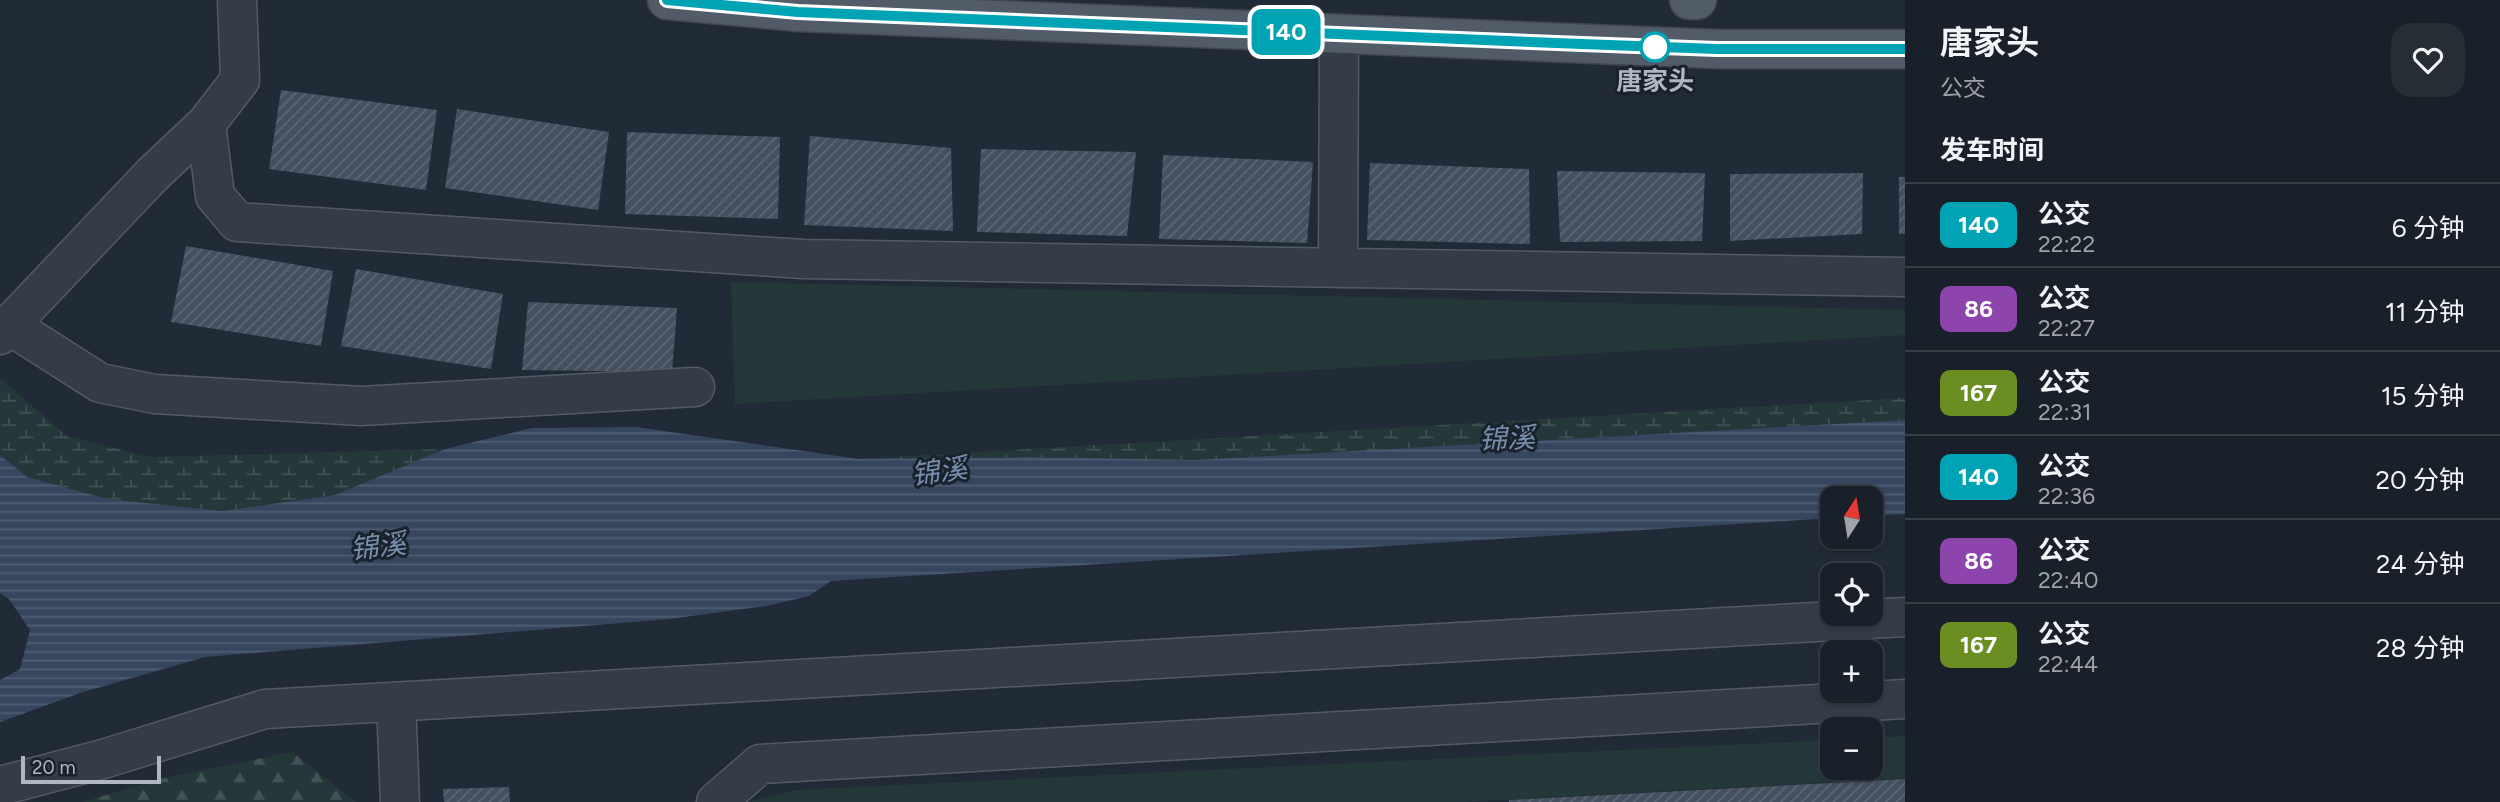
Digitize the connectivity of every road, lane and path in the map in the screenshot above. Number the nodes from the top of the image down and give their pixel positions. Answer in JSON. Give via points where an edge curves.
{"nodes":[{"id":1,"x":237,"y":0,"type":"edge"},
{"id":2,"x":667,"y":0,"type":"edge"},
{"id":3,"x":1689,"y":0,"type":"edge"},
{"id":4,"x":1697,"y":0,"type":"edge"},
{"id":5,"x":1339,"y":34,"type":"junction"},
{"id":6,"x":1905,"y":49,"type":"edge"},
{"id":7,"x":206,"y":124,"type":"junction"},
{"id":8,"x":1338,"y":268,"type":"junction"},
{"id":9,"x":1905,"y":277,"type":"edge"},
{"id":10,"x":5,"y":330,"type":"edge"},
{"id":11,"x":695,"y":387,"type":"dead end"},
{"id":12,"x":1905,"y":617,"type":"edge"},
{"id":13,"x":1905,"y":699,"type":"edge"},
{"id":14,"x":396,"y":702,"type":"junction"},
{"id":15,"x":0,"y":786,"type":"edge"},
{"id":16,"x":400,"y":802,"type":"edge"},
{"id":17,"x":716,"y":802,"type":"edge"}],
"edges":[{"from":1,"to":7,"type":"street","via":[[240,80]]},
{"from":2,"to":5,"type":"main road","via":[[798,12]]},
{"from":3,"to":4,"type":"main road"},
{"from":5,"to":6,"type":"main road","via":[[1717,49]]},
{"from":5,"to":8,"type":"street"},
{"from":7,"to":8,"type":"street","via":[[215,196],[237,222],[803,259]]},
{"from":7,"to":10,"type":"street"},
{"from":8,"to":9,"type":"street"},
{"from":10,"to":11,"type":"street","via":[[100,383],[155,394],[361,406]]},
{"from":12,"to":14,"type":"street"},
{"from":13,"to":17,"type":"street","via":[[760,764]]},
{"from":14,"to":15,"type":"street","via":[[265,709],[103,760]]},
{"from":14,"to":16,"type":"street"}]}
